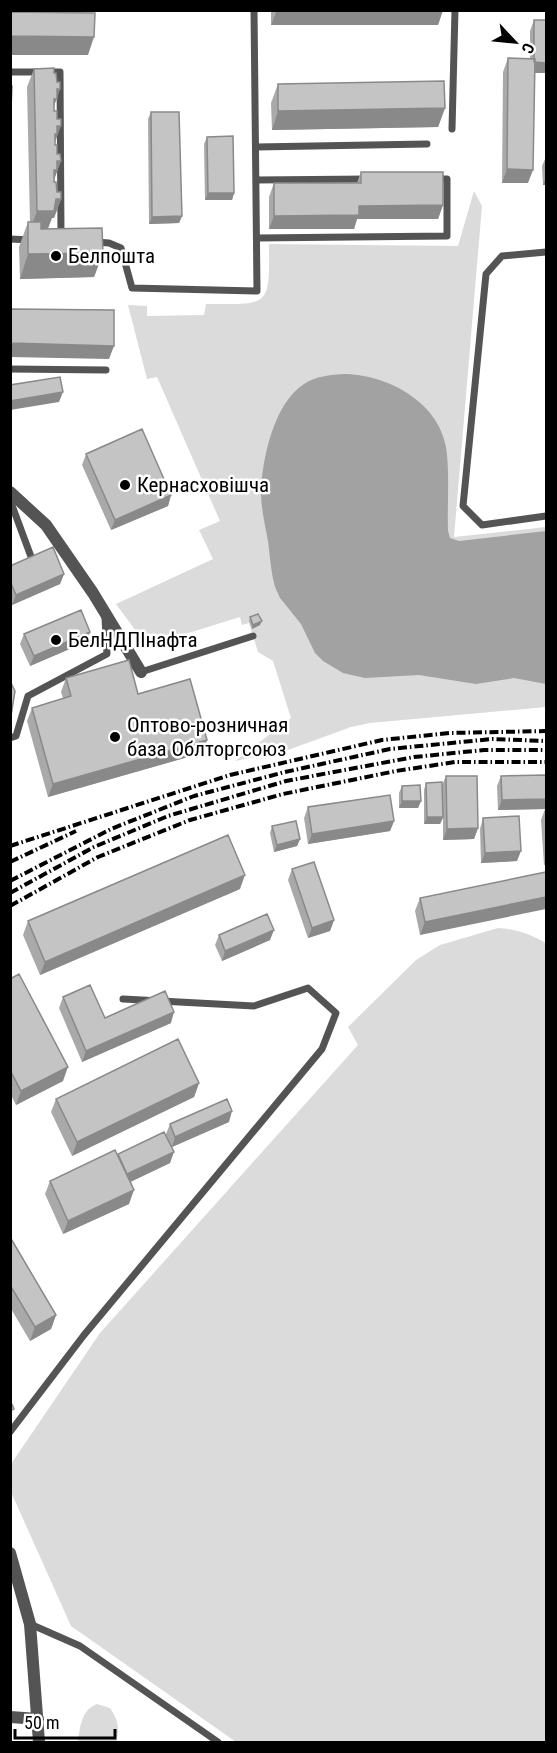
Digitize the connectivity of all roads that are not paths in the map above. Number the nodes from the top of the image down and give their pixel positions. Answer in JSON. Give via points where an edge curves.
{"nodes":[{"id":1,"x":254,"y":10,"type":"edge"},
{"id":2,"x":455,"y":10,"type":"edge"},
{"id":3,"x":10,"y":72,"type":"edge"},
{"id":4,"x":452,"y":129,"type":"dead end"},
{"id":5,"x":427,"y":144,"type":"dead end"},
{"id":6,"x":256,"y":147,"type":"junction"},
{"id":7,"x":380,"y":179,"type":"edge"},
{"id":8,"x":425,"y":179,"type":"edge"},
{"id":9,"x":256,"y":180,"type":"junction"},
{"id":10,"x":257,"y":238,"type":"junction"},
{"id":11,"x":10,"y":239,"type":"edge"},
{"id":12,"x":41,"y":240,"type":"edge"},
{"id":13,"x":51,"y":240,"type":"edge"},
{"id":14,"x":61,"y":241,"type":"junction"},
{"id":15,"x":73,"y":241,"type":"edge"},
{"id":16,"x":85,"y":242,"type":"edge"},
{"id":17,"x":546,"y":252,"type":"edge"},
{"id":18,"x":10,"y":369,"type":"edge"},
{"id":19,"x":106,"y":370,"type":"dead end"},
{"id":20,"x":10,"y":492,"type":"edge"},
{"id":21,"x":10,"y":500,"type":"edge"},
{"id":22,"x":546,"y":516,"type":"edge"},
{"id":23,"x":33,"y":562,"type":"edge"},
{"id":24,"x":105,"y":615,"type":"junction"},
{"id":25,"x":253,"y":636,"type":"dead end"},
{"id":26,"x":141,"y":672,"type":"joint"},
{"id":27,"x":10,"y":738,"type":"edge"},
{"id":28,"x":123,"y":999,"type":"dead end"},
{"id":29,"x":10,"y":1432,"type":"edge"},
{"id":30,"x":10,"y":1553,"type":"edge"},
{"id":31,"x":30,"y":1624,"type":"junction"},
{"id":32,"x":10,"y":1717,"type":"edge"},
{"id":33,"x":38,"y":1719,"type":"junction"},
{"id":34,"x":39,"y":1743,"type":"edge"},
{"id":35,"x":218,"y":1743,"type":"edge"}],
"edges":[{"from":1,"to":6,"type":"lane"},
{"from":2,"to":4,"type":"lane"},
{"from":3,"to":14,"type":"lane","via":[[60,72]]},
{"from":5,"to":6,"type":"lane"},
{"from":6,"to":9,"type":"lane"},
{"from":7,"to":9,"type":"lane"},
{"from":8,"to":10,"type":"lane","via":[[447,179],[447,236]]},
{"from":9,"to":10,"type":"lane"},
{"from":10,"to":16,"type":"lane","via":[[257,291],[132,288],[122,248]]},
{"from":11,"to":12,"type":"lane"},
{"from":13,"to":14,"type":"lane"},
{"from":14,"to":15,"type":"lane"},
{"from":17,"to":22,"type":"lane","via":[[502,256],[486,274],[463,506],[482,525]]},
{"from":18,"to":19,"type":"lane"},
{"from":20,"to":24,"type":"street","via":[[46,525]]},
{"from":21,"to":23,"type":"lane"},
{"from":24,"to":26,"type":"street"},
{"from":24,"to":27,"type":"lane","via":[[107,654],[28,696],[16,736]]},
{"from":25,"to":26,"type":"lane"},
{"from":28,"to":29,"type":"lane","via":[[254,1006],[308,988],[336,1013],[322,1049],[84,1335]]},
{"from":30,"to":31,"type":"street"},
{"from":31,"to":33,"type":"street"},
{"from":31,"to":35,"type":"lane","via":[[80,1646]]},
{"from":32,"to":33,"type":"street"},
{"from":33,"to":34,"type":"street"}]}
